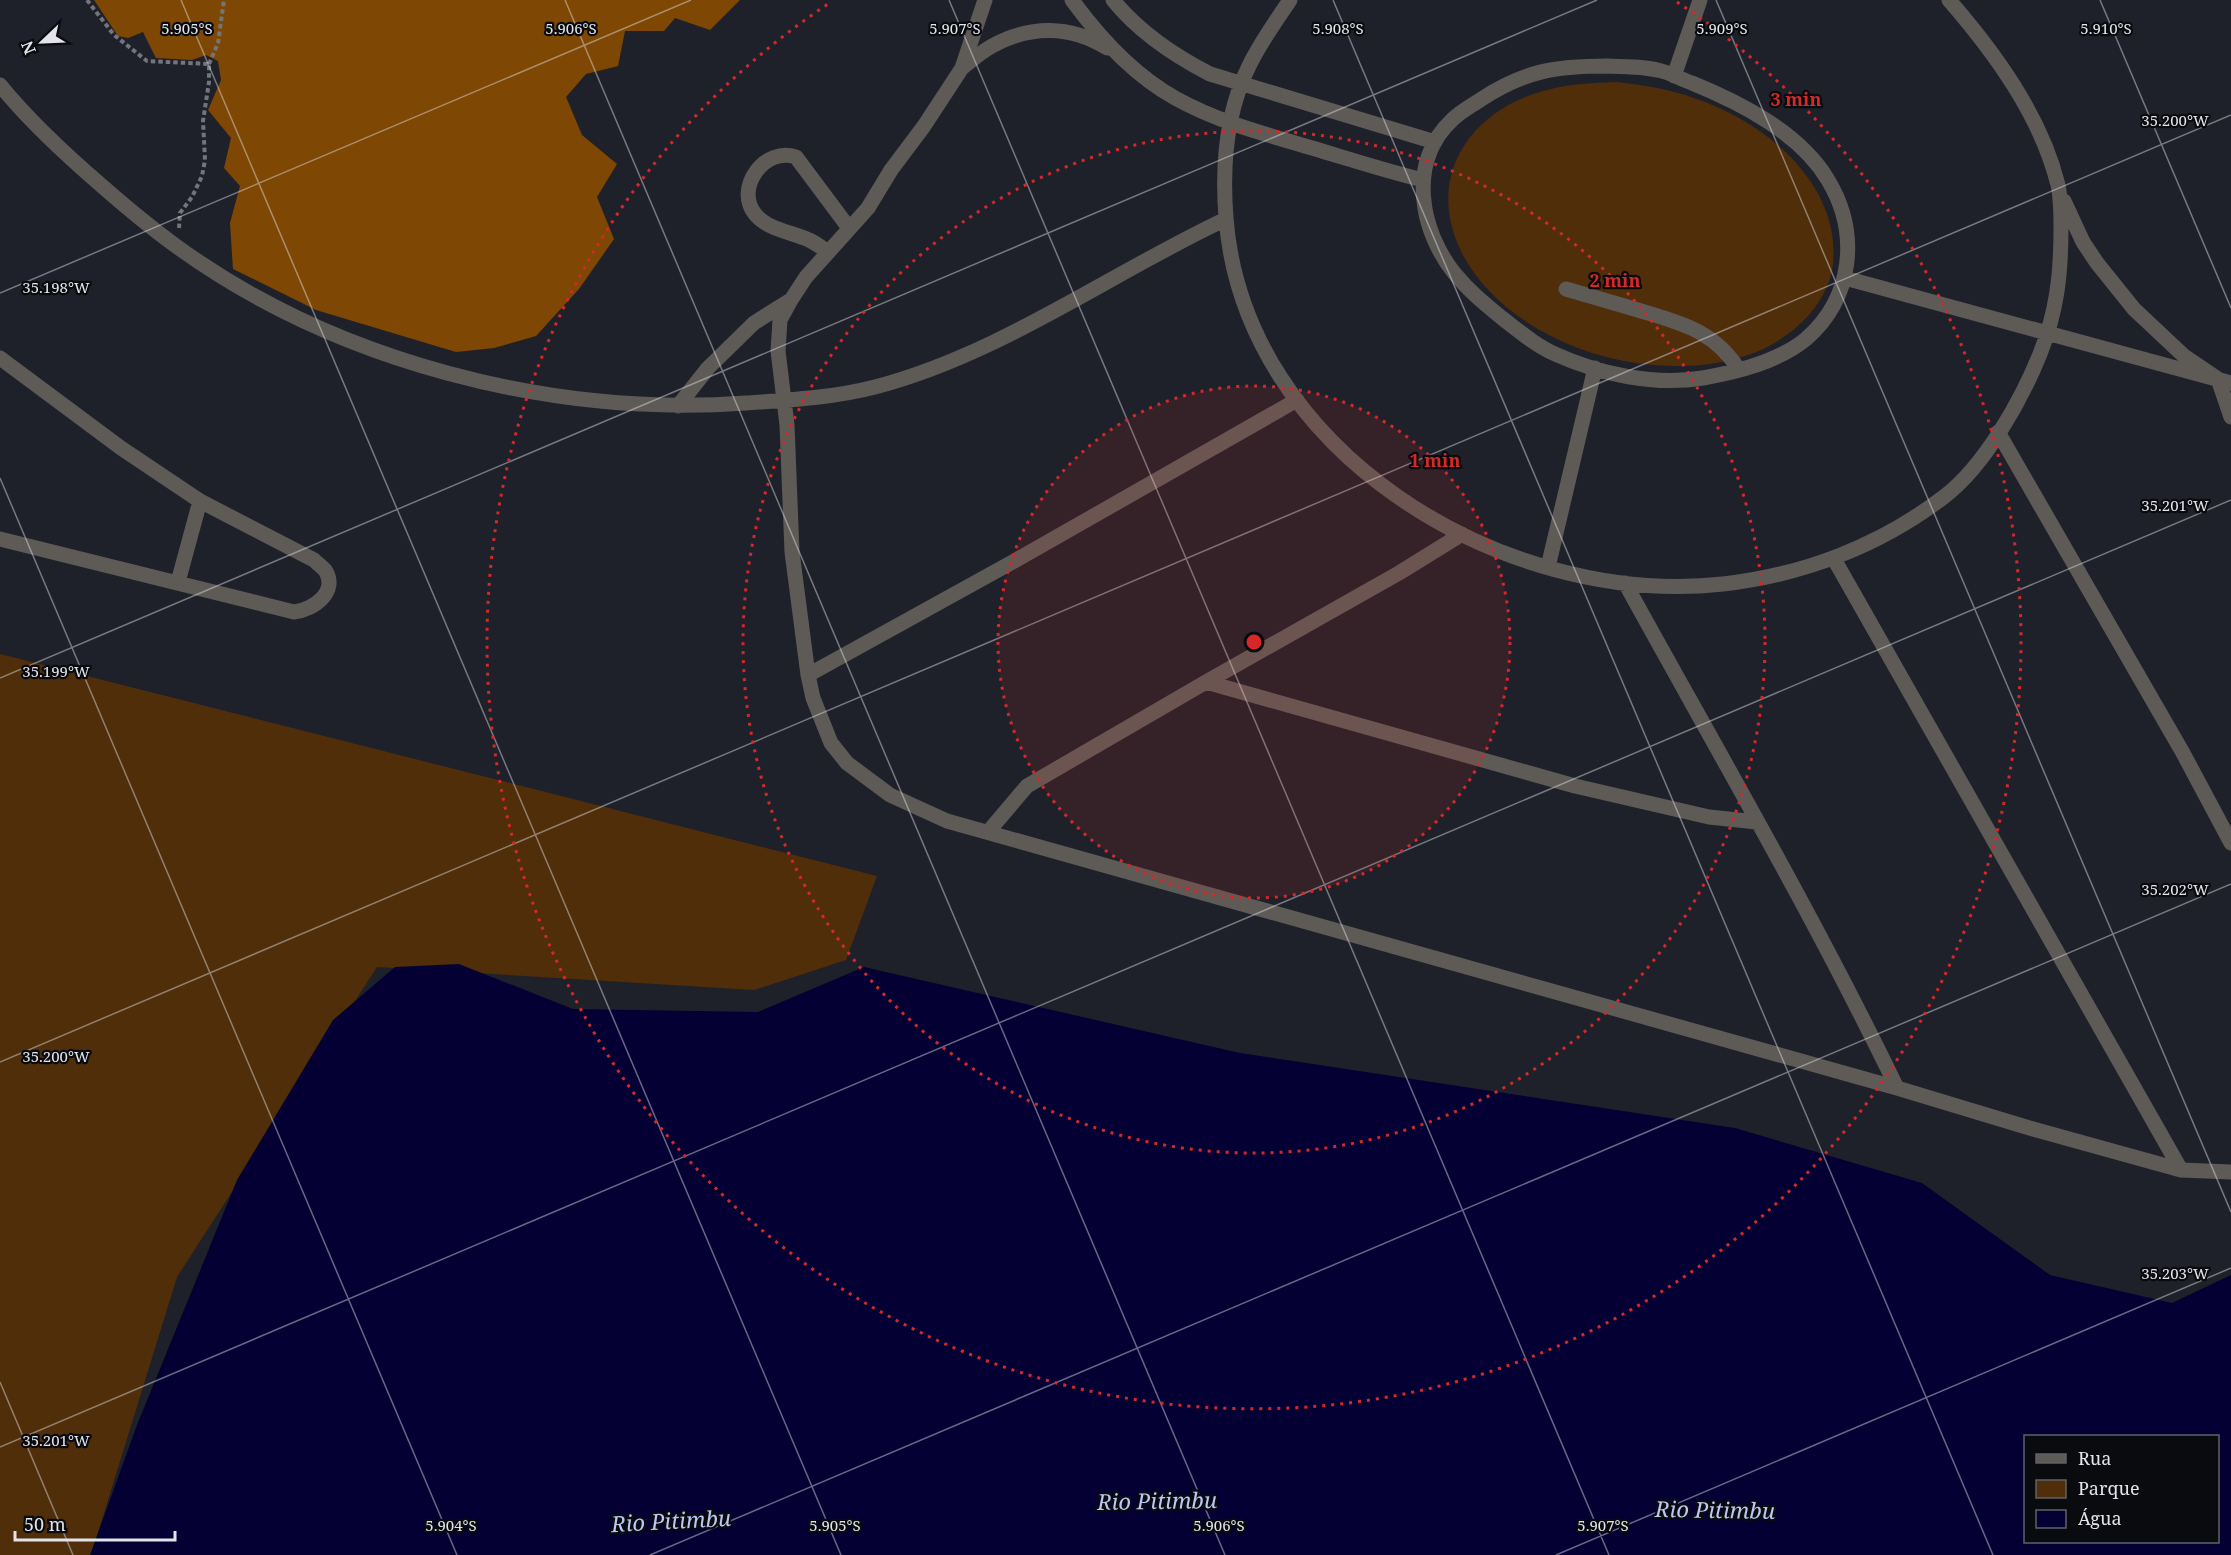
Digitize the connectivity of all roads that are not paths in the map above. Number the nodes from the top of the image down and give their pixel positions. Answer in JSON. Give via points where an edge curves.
{"nodes":[{"id":1,"x":985,"y":0,"type":"edge"},
{"id":2,"x":1072,"y":0,"type":"edge"},
{"id":3,"x":1113,"y":0,"type":"edge"},
{"id":4,"x":1290,"y":0,"type":"edge"},
{"id":5,"x":1700,"y":0,"type":"edge"},
{"id":6,"x":1949,"y":0,"type":"edge"},
{"id":7,"x":1122,"y":56,"type":"junction"},
{"id":8,"x":962,"y":68,"type":"junction"},
{"id":9,"x":1674,"y":76,"type":"junction"},
{"id":10,"x":1241,"y":84,"type":"junction"},
{"id":11,"x":0,"y":85,"type":"edge"},
{"id":12,"x":1230,"y":123,"type":"junction"},
{"id":13,"x":1435,"y":142,"type":"junction"},
{"id":14,"x":1423,"y":180,"type":"junction"},
{"id":15,"x":2059,"y":188,"type":"junction"},
{"id":16,"x":1226,"y":219,"type":"junction"},
{"id":17,"x":849,"y":228,"type":"junction"},
{"id":18,"x":828,"y":252,"type":"junction"},
{"id":19,"x":1845,"y":278,"type":"junction"},
{"id":20,"x":1566,"y":289,"type":"dead end"},
{"id":21,"x":791,"y":300,"type":"junction"},
{"id":22,"x":2048,"y":332,"type":"junction"},
{"id":23,"x":0,"y":358,"type":"edge"},
{"id":24,"x":1594,"y":368,"type":"junction"},
{"id":25,"x":1739,"y":370,"type":"junction"},
{"id":26,"x":2224,"y":381,"type":"edge"},
{"id":27,"x":1297,"y":400,"type":"junction"},
{"id":28,"x":783,"y":401,"type":"junction"},
{"id":29,"x":678,"y":406,"type":"junction"},
{"id":30,"x":2231,"y":417,"type":"edge"},
{"id":31,"x":1998,"y":432,"type":"junction"},
{"id":32,"x":200,"y":501,"type":"junction"},
{"id":33,"x":1462,"y":534,"type":"junction"},
{"id":34,"x":0,"y":539,"type":"edge"},
{"id":35,"x":1834,"y":559,"type":"junction"},
{"id":36,"x":1548,"y":567,"type":"junction"},
{"id":37,"x":178,"y":582,"type":"junction"},
{"id":38,"x":1625,"y":583,"type":"junction"},
{"id":39,"x":808,"y":675,"type":"junction"},
{"id":40,"x":1206,"y":682,"type":"junction"},
{"id":41,"x":1757,"y":822,"type":"junction"},
{"id":42,"x":988,"y":832,"type":"junction"},
{"id":43,"x":2231,"y":843,"type":"edge"},
{"id":44,"x":1897,"y":1088,"type":"junction"},
{"id":45,"x":2181,"y":1170,"type":"junction"},
{"id":46,"x":2231,"y":1172,"type":"edge"}],
"edges":[{"from":1,"to":8,"type":"street"},
{"from":2,"to":7,"type":"street"},
{"from":3,"to":10,"type":"street","via":[[1138,27],[1185,61]]},
{"from":4,"to":10,"type":"street"},
{"from":5,"to":9,"type":"street"},
{"from":6,"to":15,"type":"street","via":[[2012,83],[2035,126]]},
{"from":7,"to":8,"type":"street","via":[[1083,37],[1044,29],[1009,38]]},
{"from":7,"to":12,"type":"street","via":[[1172,96]]},
{"from":8,"to":17,"type":"street","via":[[868,208]]},
{"from":9,"to":13,"type":"street","via":[[1664,71],[1607,66],[1559,67],[1537,73],[1511,81],[1473,105],[1451,121]]},
{"from":9,"to":19,"type":"street","via":[[1765,118],[1828,179],[1841,208],[1848,240]]},
{"from":10,"to":12,"type":"street"},
{"from":10,"to":13,"type":"street"},
{"from":11,"to":29,"type":"street","via":[[86,173],[130,210],[178,247],[302,320],[360,344],[495,386],[599,402]]},
{"from":12,"to":14,"type":"street"},
{"from":12,"to":16,"type":"street","via":[[1225,166]]},
{"from":13,"to":14,"type":"street"},
{"from":14,"to":24,"type":"street","via":[[1422,201],[1428,225],[1453,271],[1468,288],[1527,338],[1553,353]]},
{"from":15,"to":22,"type":"street","via":[[2060,274]]},
{"from":15,"to":26,"type":"street","via":[[2084,242],[2127,301],[2184,356]]},
{"from":16,"to":27,"type":"street","via":[[1233,266],[1246,309],[1260,343]]},
{"from":16,"to":28,"type":"street","via":[[1063,307],[964,355],[876,387]]},
{"from":17,"to":18,"type":"street"},
{"from":17,"to":18,"type":"street","via":[[796,157],[781,155],[758,167],[749,193],[756,215]]},
{"from":18,"to":21,"type":"street"},
{"from":19,"to":22,"type":"street"},
{"from":19,"to":25,"type":"street","via":[[1833,304],[1806,338],[1789,350]]},
{"from":20,"to":25,"type":"street","via":[[1688,326],[1720,345]]},
{"from":21,"to":28,"type":"street","via":[[780,320],[778,351]]},
{"from":21,"to":29,"type":"street","via":[[754,323],[708,368]]},
{"from":22,"to":26,"type":"street"},
{"from":22,"to":31,"type":"street","via":[[2034,369]]},
{"from":23,"to":32,"type":"street"},
{"from":24,"to":25,"type":"street","via":[[1668,380]]},
{"from":24,"to":36,"type":"street"},
{"from":26,"to":30,"type":"street"},
{"from":27,"to":33,"type":"street","via":[[1356,465],[1394,494]]},
{"from":27,"to":39,"type":"street"},
{"from":28,"to":29,"type":"street"},
{"from":28,"to":39,"type":"street","via":[[792,552]]},
{"from":31,"to":35,"type":"street","via":[[1973,468],[1947,495],[1886,535]]},
{"from":31,"to":43,"type":"street"},
{"from":32,"to":37,"type":"street"},
{"from":32,"to":37,"type":"street","via":[[314,560],[326,571],[325,595],[306,611],[294,612]]},
{"from":33,"to":36,"type":"street","via":[[1508,556]]},
{"from":33,"to":40,"type":"street"},
{"from":34,"to":37,"type":"street"},
{"from":35,"to":38,"type":"street","via":[[1800,570],[1722,584]]},
{"from":35,"to":45,"type":"street"},
{"from":36,"to":38,"type":"street"},
{"from":38,"to":41,"type":"street"},
{"from":39,"to":42,"type":"street","via":[[831,743],[847,763],[890,795],[947,821]]},
{"from":40,"to":41,"type":"street","via":[[1575,786],[1700,815]]},
{"from":40,"to":42,"type":"street","via":[[1027,786]]},
{"from":41,"to":44,"type":"street","via":[[1836,964]]},
{"from":42,"to":44,"type":"street"},
{"from":44,"to":45,"type":"street"},
{"from":45,"to":46,"type":"street"}]}
